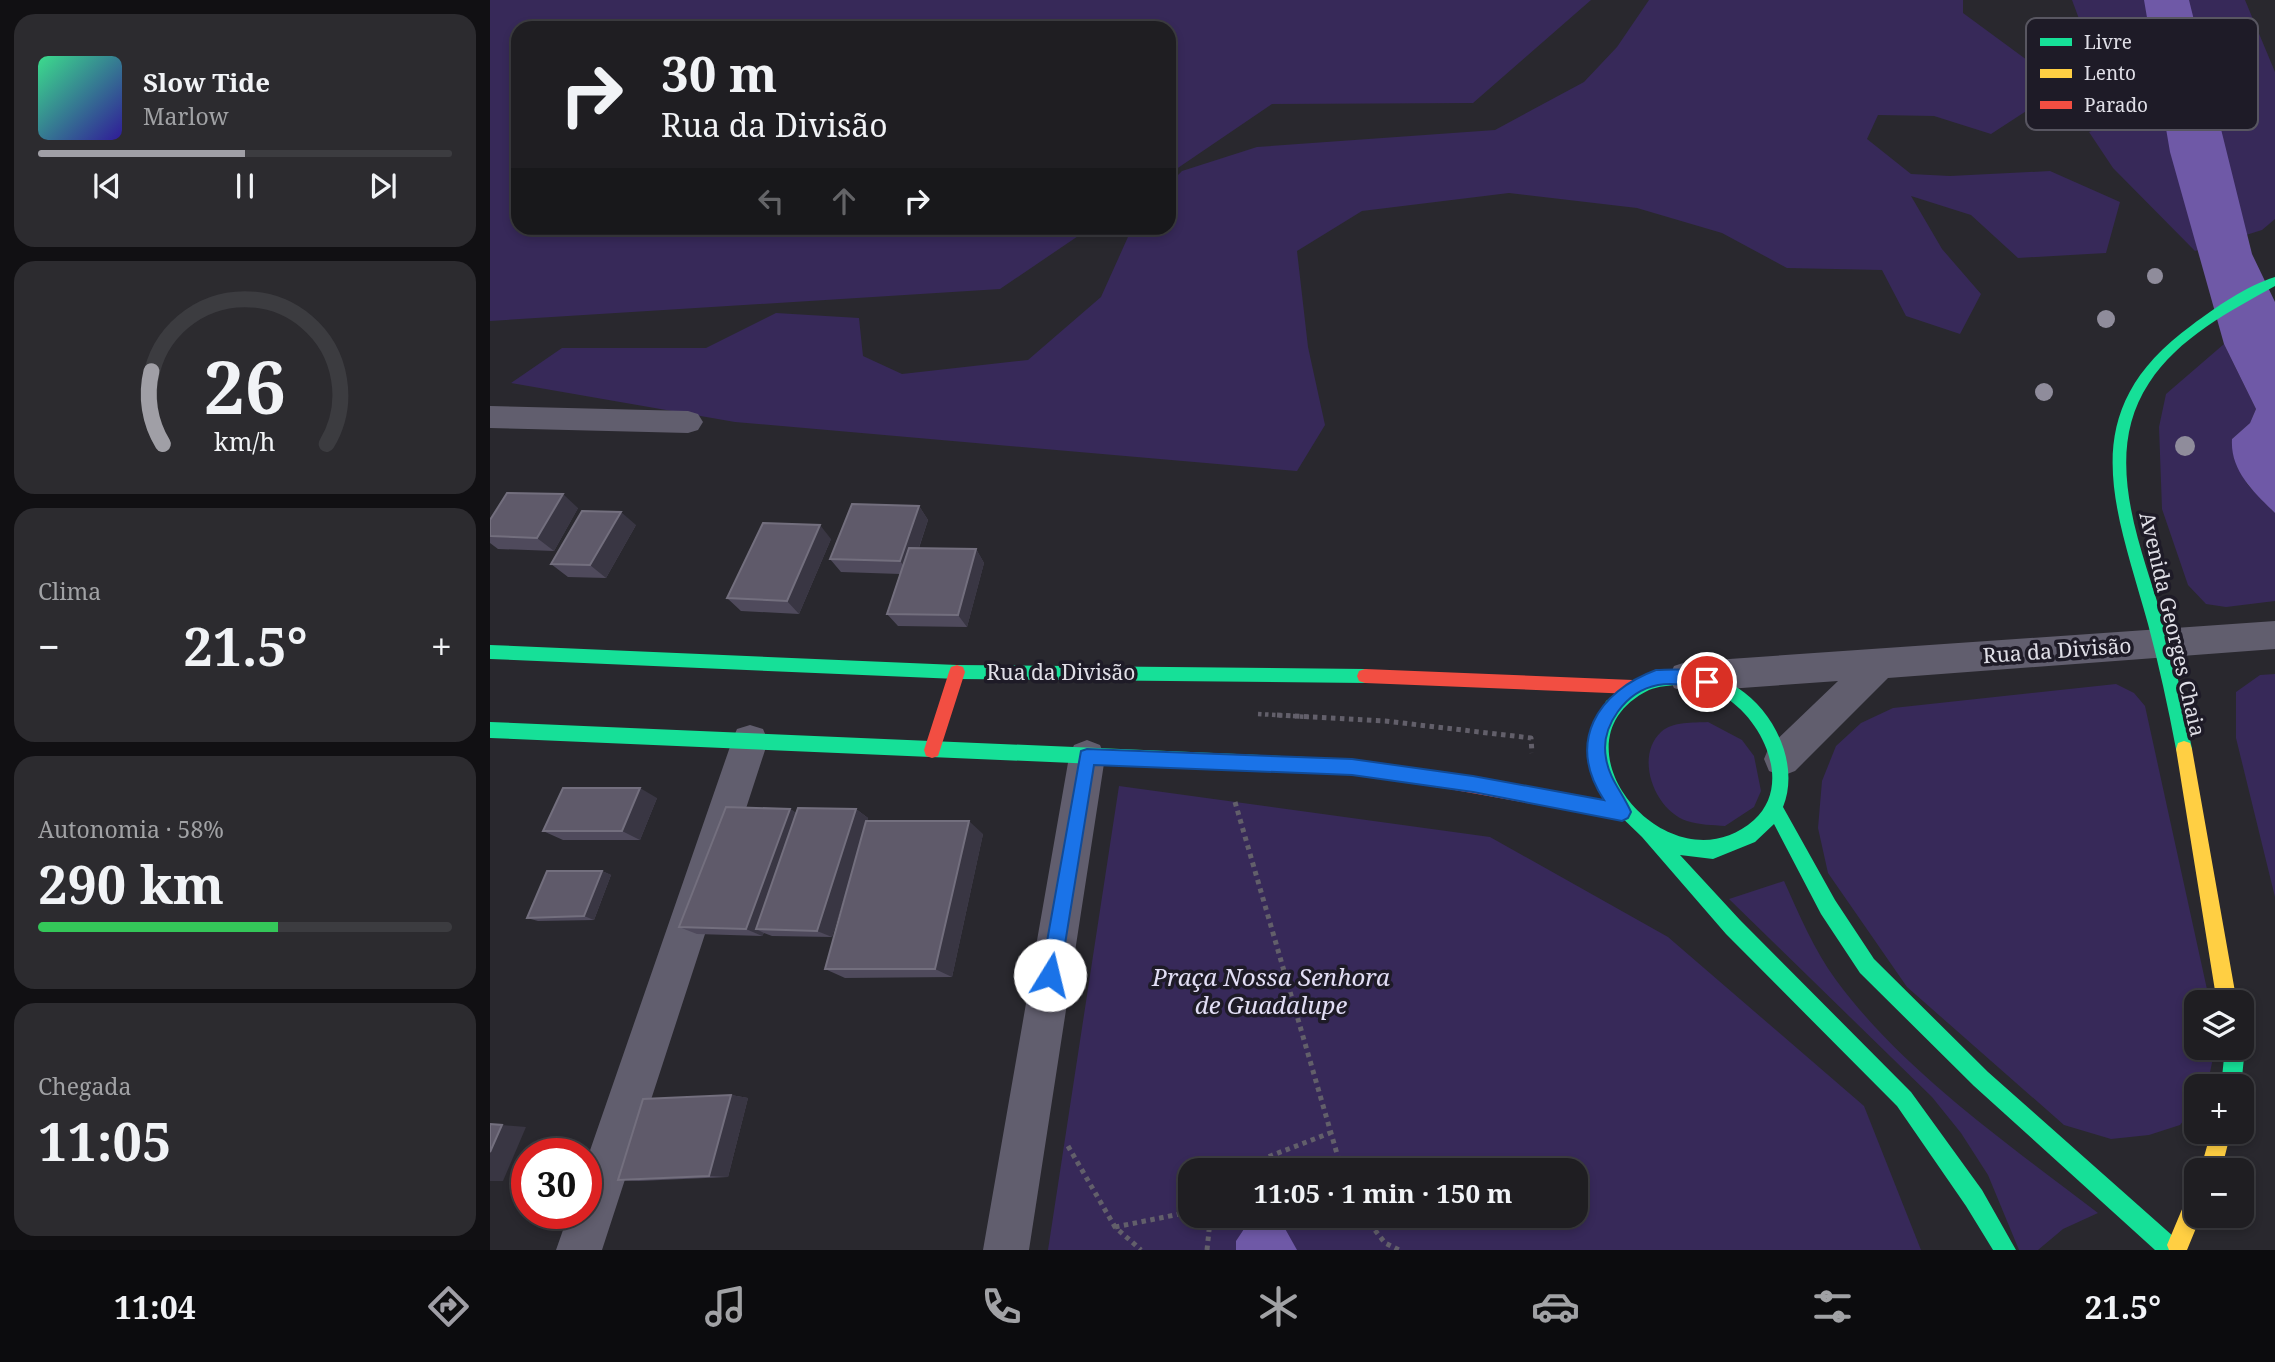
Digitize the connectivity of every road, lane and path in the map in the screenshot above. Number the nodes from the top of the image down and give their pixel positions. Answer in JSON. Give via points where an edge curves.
{"nodes":[{"id":1,"x":2275,"y":281,"type":"edge"},
{"id":2,"x":490,"y":417,"type":"edge"},
{"id":3,"x":688,"y":422,"type":"dead end"},
{"id":4,"x":2275,"y":635,"type":"edge"},
{"id":5,"x":2161,"y":643,"type":"junction"},
{"id":6,"x":490,"y":652,"type":"edge"},
{"id":7,"x":1880,"y":663,"type":"junction"},
{"id":8,"x":957,"y":672,"type":"junction"},
{"id":9,"x":1680,"y":677,"type":"junction"},
{"id":10,"x":1633,"y":687,"type":"junction"},
{"id":11,"x":490,"y":730,"type":"edge"},
{"id":12,"x":750,"y":741,"type":"junction"},
{"id":13,"x":932,"y":750,"type":"junction"},
{"id":14,"x":1087,"y":757,"type":"junction"},
{"id":15,"x":1782,"y":759,"type":"junction"},
{"id":16,"x":1223,"y":761,"type":"junction"},
{"id":17,"x":1776,"y":811,"type":"junction"},
{"id":18,"x":1622,"y":812,"type":"junction"},
{"id":19,"x":1648,"y":834,"type":"junction"},
{"id":20,"x":2225,"y":990,"type":"edge"},
{"id":21,"x":1330,"y":1133,"type":"junction"},
{"id":22,"x":1067,"y":1143,"type":"dead end"},
{"id":23,"x":1265,"y":1158,"type":"edge"},
{"id":24,"x":1338,"y":1158,"type":"edge"},
{"id":25,"x":1178,"y":1214,"type":"edge"},
{"id":26,"x":2184,"y":1224,"type":"edge"},
{"id":27,"x":1115,"y":1227,"type":"junction"},
{"id":28,"x":1209,"y":1228,"type":"edge"},
{"id":29,"x":1373,"y":1228,"type":"edge"},
{"id":30,"x":2172,"y":1245,"type":"junction"},
{"id":31,"x":579,"y":1250,"type":"edge"},
{"id":32,"x":1006,"y":1250,"type":"edge"},
{"id":33,"x":1141,"y":1250,"type":"edge"},
{"id":34,"x":1207,"y":1250,"type":"edge"},
{"id":35,"x":1399,"y":1250,"type":"edge"},
{"id":36,"x":2005,"y":1250,"type":"edge"},
{"id":37,"x":2149,"y":1250,"type":"edge"},
{"id":38,"x":2196,"y":1250,"type":"edge"}],
"edges":[{"from":1,"to":5,"type":"main road","name":"Avenida Georges Chaia","via":[[2190,331],[2159,362],[2131,402],[2118,461],[2127,532]]},
{"from":2,"to":3,"type":"street"},
{"from":4,"to":5,"type":"street","name":"Rua da Divisão"},
{"from":5,"to":7,"type":"street","name":"Rua da Divisão"},
{"from":5,"to":20,"type":"main road","name":"Avenida Georges Chaia"},
{"from":6,"to":8,"type":"main road","name":"Rua da Divisão"},
{"from":7,"to":9,"type":"street","name":"Rua da Divisão"},
{"from":7,"to":15,"type":"street"},
{"from":8,"to":10,"type":"main road","name":"Rua da Divisão","via":[[1286,673]]},
{"from":8,"to":13,"type":"main road"},
{"from":9,"to":10,"type":"main road","via":[[1656,678]]},
{"from":9,"to":15,"type":"main road","via":[[1707,682],[1755,711],[1772,733]]},
{"from":10,"to":18,"type":"main road","via":[[1612,705],[1599,729],[1596,756],[1605,786]]},
{"from":11,"to":12,"type":"main road"},
{"from":12,"to":13,"type":"main road"},
{"from":12,"to":31,"type":"street"},
{"from":13,"to":14,"type":"main road"},
{"from":14,"to":16,"type":"main road"},
{"from":14,"to":32,"type":"street"},
{"from":15,"to":17,"type":"main road","via":[[1784,786]]},
{"from":16,"to":18,"type":"main road","via":[[1352,767]]},
{"from":16,"to":21,"type":"path"},
{"from":17,"to":19,"type":"main road","via":[[1760,832],[1737,845],[1717,849],[1678,846]]},
{"from":17,"to":30,"type":"main road","via":[[1828,907],[1867,965],[1981,1079]]},
{"from":18,"to":19,"type":"main road"},
{"from":19,"to":36,"type":"main road","via":[[1904,1099]]},
{"from":21,"to":23,"type":"path"},
{"from":21,"to":24,"type":"path"},
{"from":22,"to":27,"type":"path"},
{"from":25,"to":27,"type":"path"},
{"from":26,"to":30,"type":"main road"},
{"from":27,"to":33,"type":"path"},
{"from":28,"to":34,"type":"path"},
{"from":29,"to":35,"type":"path","via":[[1385,1243]]},
{"from":30,"to":37,"type":"main road"},
{"from":30,"to":38,"type":"main road"}]}
